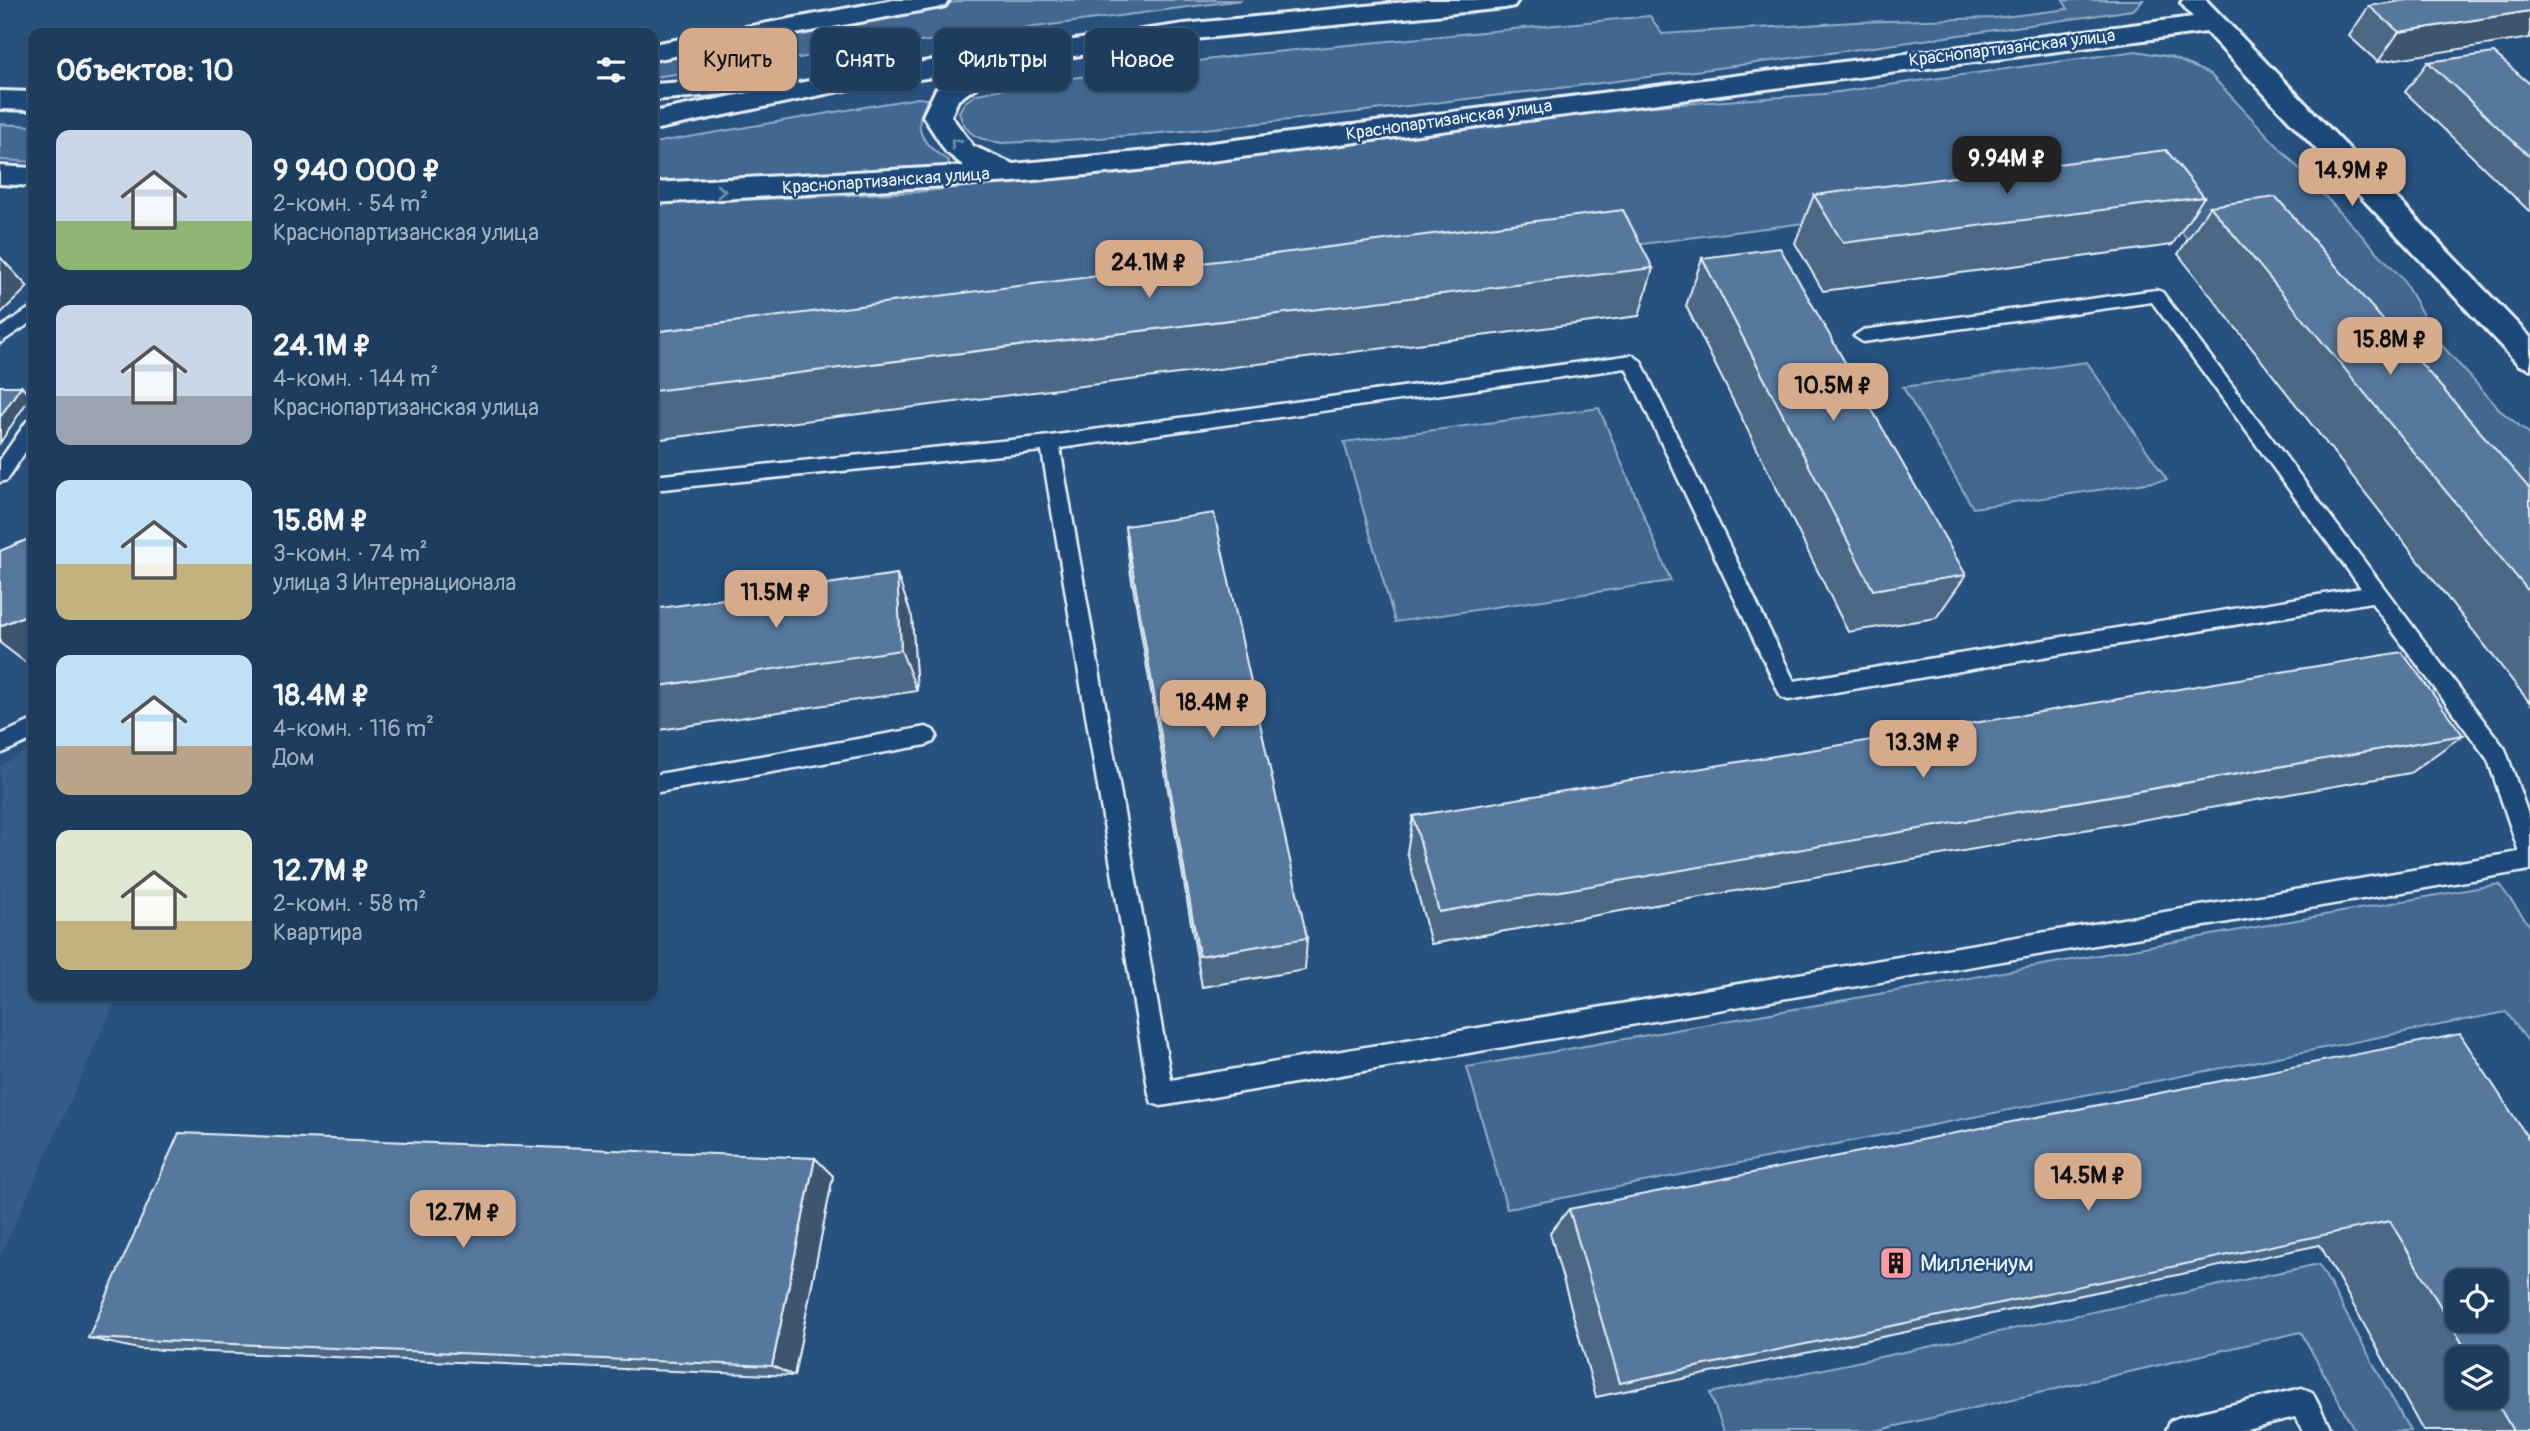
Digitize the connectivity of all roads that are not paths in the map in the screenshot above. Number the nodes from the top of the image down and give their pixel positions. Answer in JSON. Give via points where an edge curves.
{"nodes":[{"id":1,"x":936,"y":0,"type":"edge"},
{"id":2,"x":1346,"y":0,"type":"edge"},
{"id":3,"x":1505,"y":0,"type":"edge"},
{"id":4,"x":2190,"y":0,"type":"edge"},
{"id":5,"x":1405,"y":10,"type":"junction"},
{"id":6,"x":2212,"y":23,"type":"junction"},
{"id":7,"x":1071,"y":48,"type":"edge"},
{"id":8,"x":658,"y":51,"type":"edge"},
{"id":9,"x":811,"y":83,"type":"edge"},
{"id":10,"x":811,"y":89,"type":"edge"},
{"id":11,"x":952,"y":91,"type":"edge"},
{"id":12,"x":658,"y":92,"type":"edge"},
{"id":13,"x":0,"y":100,"type":"edge"},
{"id":14,"x":28,"y":101,"type":"edge"},
{"id":15,"x":658,"y":120,"type":"edge"},
{"id":16,"x":1013,"y":173,"type":"junction"},
{"id":17,"x":0,"y":175,"type":"edge"},
{"id":18,"x":28,"y":177,"type":"edge"},
{"id":19,"x":658,"y":193,"type":"edge"},
{"id":20,"x":28,"y":316,"type":"edge"},
{"id":21,"x":1863,"y":336,"type":"dead end"},
{"id":22,"x":0,"y":337,"type":"edge"},
{"id":23,"x":2530,"y":357,"type":"edge"},
{"id":24,"x":28,"y":433,"type":"edge"},
{"id":25,"x":1050,"y":443,"type":"junction"},
{"id":26,"x":0,"y":475,"type":"edge"},
{"id":27,"x":658,"y":482,"type":"edge"},
{"id":28,"x":2376,"y":593,"type":"junction"},
{"id":29,"x":28,"y":731,"type":"edge"},
{"id":30,"x":926,"y":736,"type":"dead end"},
{"id":31,"x":0,"y":745,"type":"edge"},
{"id":32,"x":658,"y":783,"type":"edge"},
{"id":33,"x":2530,"y":852,"type":"edge"},
{"id":34,"x":2530,"y":860,"type":"edge"},
{"id":35,"x":2180,"y":1431,"type":"edge"},
{"id":36,"x":2318,"y":1431,"type":"edge"}],
"edges":[{"from":1,"to":8,"type":"main road"},
{"from":2,"to":5,"type":"main road"},
{"from":3,"to":5,"type":"main road"},
{"from":4,"to":6,"type":"main road"},
{"from":5,"to":7,"type":"main road"},
{"from":6,"to":16,"type":"main road","name":"Краснопартизанская улица","via":[[1149,160]]},
{"from":6,"to":23,"type":"main road"},
{"from":9,"to":12,"type":"main road"},
{"from":10,"to":15,"type":"main road"},
{"from":16,"to":11,"type":"main road","one_way":true,"via":[[973,162],[950,142],[937,116]]},
{"from":13,"to":14,"type":"main road"},
{"from":19,"to":16,"type":"main road","name":"Краснопартизанская улица","one_way":true},
{"from":17,"to":18,"type":"main road"},
{"from":20,"to":22,"type":"lane"},
{"from":21,"to":28,"type":"lane","via":[[2156,296]]},
{"from":24,"to":26,"type":"lane"},
{"from":25,"to":27,"type":"lane"},
{"from":25,"to":28,"type":"lane","via":[[1632,361],[1788,691]]},
{"from":25,"to":34,"type":"lane","via":[[1161,1094]]},
{"from":28,"to":33,"type":"lane","via":[[2497,756]]},
{"from":29,"to":31,"type":"lane"},
{"from":30,"to":32,"type":"lane"},
{"from":35,"to":36,"type":"lane","via":[[2302,1402]]}]}
